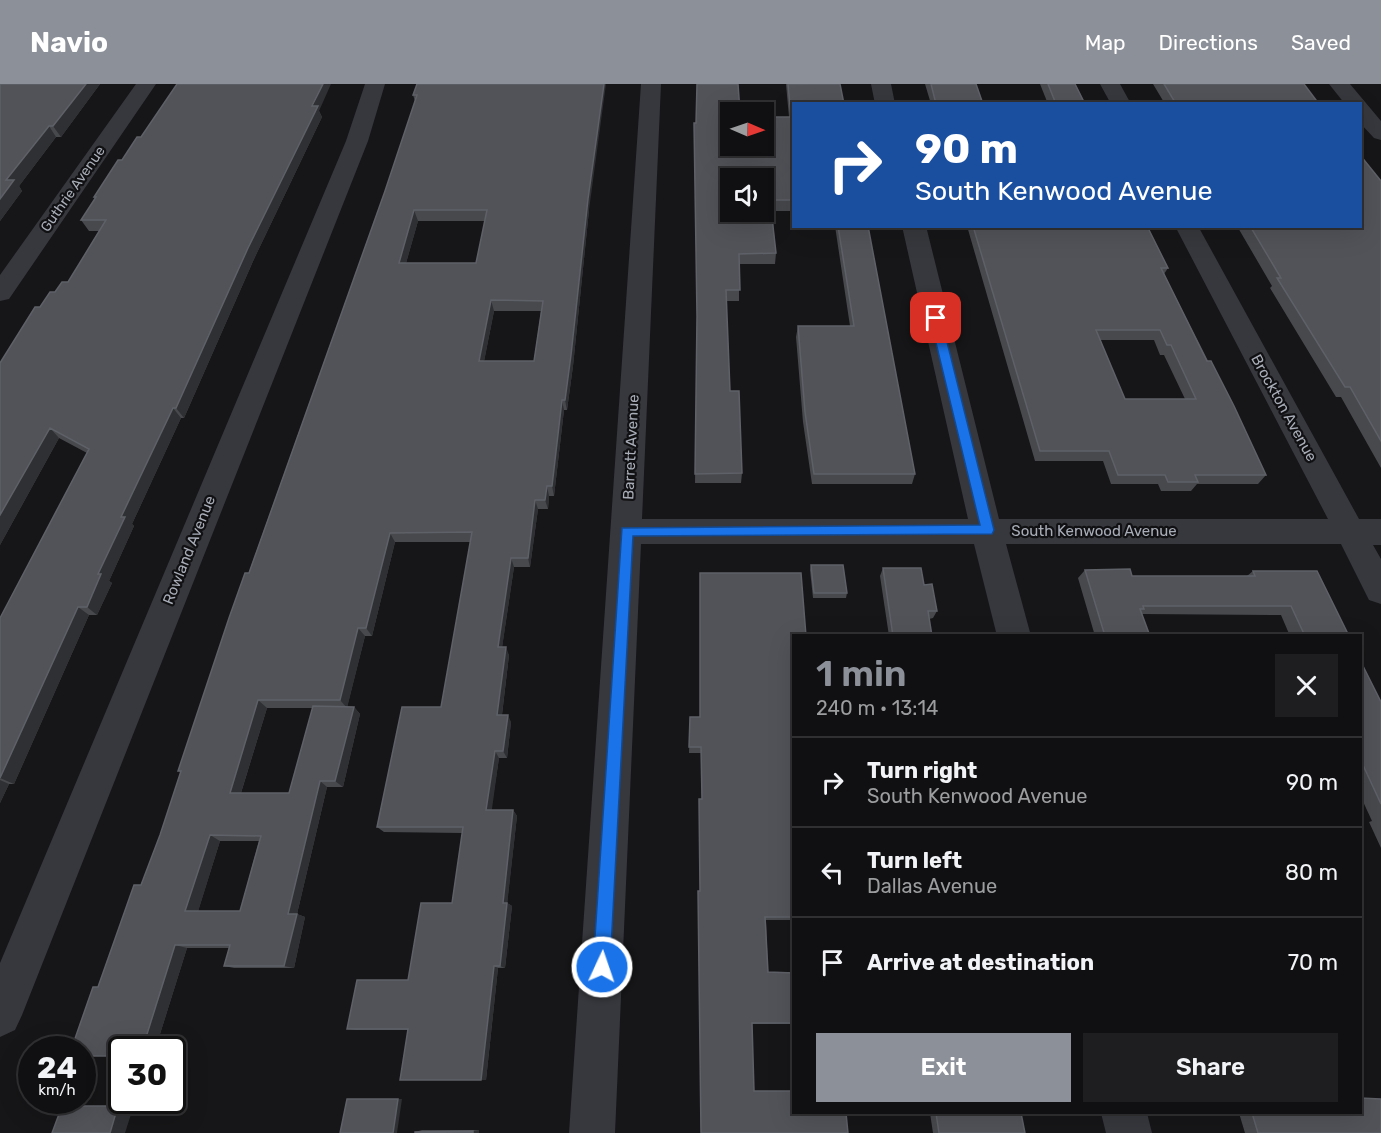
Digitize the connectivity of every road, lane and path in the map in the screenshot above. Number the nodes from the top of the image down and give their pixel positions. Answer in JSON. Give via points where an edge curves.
{"nodes":[{"id":1,"x":146,"y":84,"type":"edge"},
{"id":2,"x":375,"y":84,"type":"edge"},
{"id":3,"x":651,"y":84,"type":"edge"},
{"id":4,"x":880,"y":84,"type":"edge"},
{"id":5,"x":1110,"y":84,"type":"edge"},
{"id":6,"x":1340,"y":84,"type":"edge"},
{"id":7,"x":884,"y":102,"type":"edge"},
{"id":8,"x":1120,"y":102,"type":"edge"},
{"id":9,"x":1354,"y":102,"type":"edge"},
{"id":10,"x":1362,"y":112,"type":"edge"},
{"id":11,"x":1381,"y":134,"type":"edge"},
{"id":12,"x":914,"y":228,"type":"edge"},
{"id":13,"x":1187,"y":228,"type":"edge"},
{"id":14,"x":0,"y":293,"type":"edge"},
{"id":15,"x":987,"y":530,"type":"junction"},
{"id":16,"x":627,"y":531,"type":"junction"},
{"id":17,"x":1350,"y":531,"type":"junction"},
{"id":18,"x":1381,"y":532,"type":"edge"},
{"id":19,"x":1381,"y":590,"type":"edge"},
{"id":20,"x":1013,"y":634,"type":"edge"},
{"id":21,"x":0,"y":1016,"type":"edge"},
{"id":22,"x":1124,"y":1114,"type":"edge"},
{"id":23,"x":592,"y":1133,"type":"edge"},
{"id":24,"x":1129,"y":1133,"type":"edge"}],
"edges":[{"from":1,"to":14,"type":"street","name":"Guthrie Avenue"},
{"from":2,"to":21,"type":"street","name":"Rowland Avenue","via":[[357,141]]},
{"from":3,"to":16,"type":"street","name":"Barrett Avenue"},
{"from":4,"to":7,"type":"street"},
{"from":5,"to":8,"type":"street"},
{"from":6,"to":9,"type":"street"},
{"from":10,"to":11,"type":"street"},
{"from":12,"to":15,"type":"street"},
{"from":13,"to":17,"type":"street","name":"Brockton Avenue"},
{"from":15,"to":16,"type":"street","name":"South Kenwood Avenue"},
{"from":15,"to":17,"type":"street","name":"South Kenwood Avenue"},
{"from":15,"to":20,"type":"street"},
{"from":16,"to":23,"type":"street","name":"Barrett Avenue"},
{"from":17,"to":18,"type":"street","name":"South Kenwood Avenue"},
{"from":17,"to":19,"type":"street","name":"Brockton Avenue"},
{"from":22,"to":24,"type":"street"}]}
